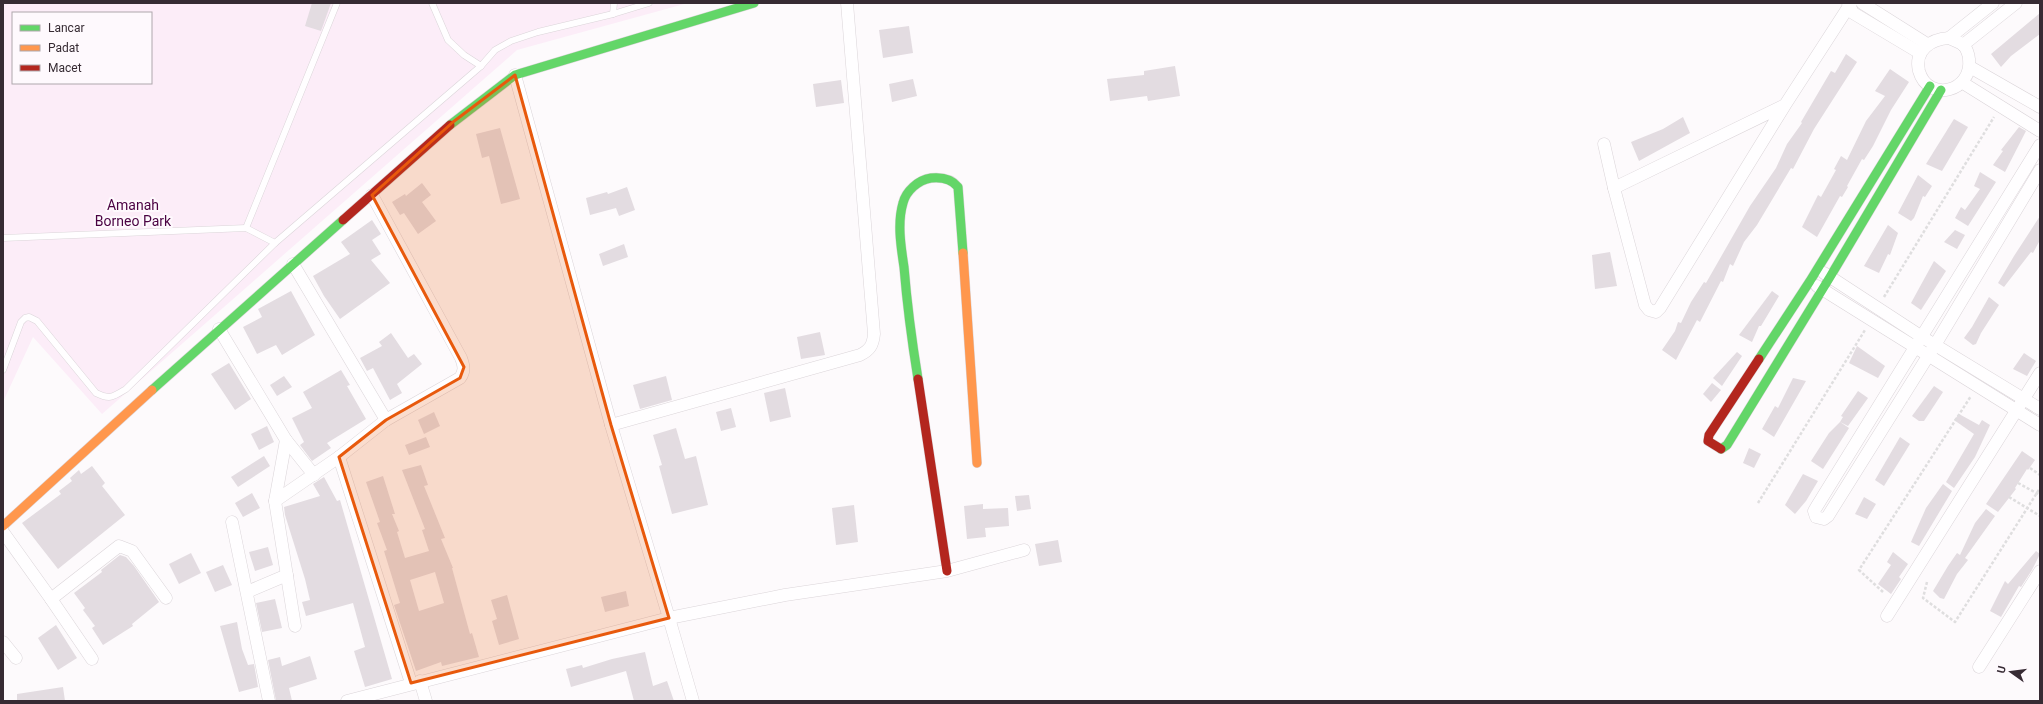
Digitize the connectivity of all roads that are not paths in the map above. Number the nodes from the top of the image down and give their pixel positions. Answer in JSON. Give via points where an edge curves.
{"nodes":[{"id":1,"x":337,"y":3,"type":"edge"},
{"id":2,"x":432,"y":3,"type":"edge"},
{"id":3,"x":614,"y":3,"type":"edge"},
{"id":4,"x":649,"y":3,"type":"edge"},
{"id":5,"x":754,"y":3,"type":"edge"},
{"id":6,"x":847,"y":3,"type":"edge"},
{"id":7,"x":1862,"y":3,"type":"edge"},
{"id":8,"x":1993,"y":3,"type":"edge"},
{"id":9,"x":2016,"y":3,"type":"edge"},
{"id":10,"x":1850,"y":4,"type":"edge"},
{"id":11,"x":613,"y":14,"type":"junction"},
{"id":12,"x":1949,"y":38,"type":"junction"},
{"id":13,"x":1963,"y":45,"type":"junction"},
{"id":14,"x":1924,"y":48,"type":"junction"},
{"id":15,"x":481,"y":66,"type":"junction"},
{"id":16,"x":1970,"y":67,"type":"junction"},
{"id":17,"x":515,"y":75,"type":"junction"},
{"id":18,"x":1963,"y":82,"type":"junction"},
{"id":19,"x":1936,"y":88,"type":"junction"},
{"id":20,"x":1785,"y":105,"type":"junction"},
{"id":21,"x":2040,"y":107,"type":"edge"},
{"id":22,"x":2040,"y":131,"type":"edge"},
{"id":23,"x":1604,"y":144,"type":"dead end"},
{"id":24,"x":2040,"y":145,"type":"edge"},
{"id":25,"x":2040,"y":170,"type":"edge"},
{"id":26,"x":1614,"y":188,"type":"junction"},
{"id":27,"x":372,"y":195,"type":"junction"},
{"id":28,"x":246,"y":228,"type":"junction"},
{"id":29,"x":3,"y":238,"type":"edge"},
{"id":30,"x":275,"y":243,"type":"junction"},
{"id":31,"x":293,"y":264,"type":"junction"},
{"id":32,"x":1818,"y":269,"type":"junction"},
{"id":33,"x":1830,"y":277,"type":"junction"},
{"id":34,"x":1810,"y":281,"type":"junction"},
{"id":35,"x":1822,"y":289,"type":"junction"},
{"id":36,"x":219,"y":330,"type":"junction"},
{"id":37,"x":1919,"y":342,"type":"junction"},
{"id":38,"x":1932,"y":350,"type":"junction"},
{"id":39,"x":3,"y":370,"type":"edge"},
{"id":40,"x":2040,"y":373,"type":"edge"},
{"id":41,"x":2024,"y":399,"type":"junction"},
{"id":42,"x":2040,"y":409,"type":"edge"},
{"id":43,"x":2016,"y":410,"type":"junction"},
{"id":44,"x":386,"y":420,"type":"junction"},
{"id":45,"x":611,"y":425,"type":"junction"},
{"id":46,"x":2040,"y":425,"type":"edge"},
{"id":47,"x":286,"y":440,"type":"junction"},
{"id":48,"x":340,"y":457,"type":"junction"},
{"id":49,"x":977,"y":463,"type":"dead end"},
{"id":50,"x":314,"y":475,"type":"junction"},
{"id":51,"x":275,"y":501,"type":"junction"},
{"id":52,"x":232,"y":522,"type":"dead end"},
{"id":53,"x":3,"y":526,"type":"edge"},
{"id":54,"x":3,"y":532,"type":"edge"},
{"id":55,"x":1024,"y":550,"type":"dead end"},
{"id":56,"x":947,"y":571,"type":"junction"},
{"id":57,"x":2040,"y":571,"type":"edge"},
{"id":58,"x":287,"y":575,"type":"junction"},
{"id":59,"x":247,"y":592,"type":"junction"},
{"id":60,"x":51,"y":598,"type":"junction"},
{"id":61,"x":166,"y":598,"type":"dead end"},
{"id":62,"x":1887,"y":616,"type":"dead end"},
{"id":63,"x":669,"y":618,"type":"junction"},
{"id":64,"x":295,"y":626,"type":"dead end"},
{"id":65,"x":3,"y":642,"type":"edge"},
{"id":66,"x":16,"y":658,"type":"dead end"},
{"id":67,"x":92,"y":659,"type":"dead end"},
{"id":68,"x":1979,"y":667,"type":"dead end"},
{"id":69,"x":415,"y":682,"type":"junction"},
{"id":70,"x":269,"y":701,"type":"edge"},
{"id":71,"x":347,"y":701,"type":"edge"},
{"id":72,"x":426,"y":701,"type":"edge"},
{"id":73,"x":693,"y":701,"type":"edge"}],
"edges":[{"from":1,"to":28,"type":"lane"},
{"from":2,"to":15,"type":"lane","via":[[448,40]]},
{"from":3,"to":11,"type":"lane"},
{"from":4,"to":11,"type":"lane"},
{"from":5,"to":17,"type":"street"},
{"from":6,"to":45,"type":"street","via":[[873,343],[868,351],[860,355]]},
{"from":7,"to":14,"type":"street"},
{"from":8,"to":12,"type":"street"},
{"from":9,"to":13,"type":"street"},
{"from":10,"to":14,"type":"street","via":[[1853,13]]},
{"from":10,"to":20,"type":"street"},
{"from":11,"to":15,"type":"lane","via":[[538,32],[512,42],[495,50]]},
{"from":12,"to":13,"type":"street"},
{"from":12,"to":14,"type":"street","via":[[1938,39]]},
{"from":13,"to":16,"type":"street","via":[[1969,56]]},
{"from":14,"to":19,"type":"street","via":[[1918,65],[1921,78]]},
{"from":15,"to":30,"type":"lane"},
{"from":16,"to":18,"type":"street"},
{"from":16,"to":21,"type":"street"},
{"from":17,"to":27,"type":"street","via":[[453,122]]},
{"from":17,"to":45,"type":"street"},
{"from":18,"to":19,"type":"street","via":[[1953,89]]},
{"from":18,"to":22,"type":"street"},
{"from":19,"to":32,"type":"street"},
{"from":19,"to":33,"type":"street"},
{"from":20,"to":26,"type":"street"},
{"from":20,"to":26,"type":"street","via":[[1656,312],[1649,310],[1645,305]]},
{"from":23,"to":26,"type":"street"},
{"from":24,"to":37,"type":"street"},
{"from":25,"to":38,"type":"street"},
{"from":27,"to":31,"type":"street"},
{"from":27,"to":44,"type":"street","via":[[464,367],[464,373],[460,378]]},
{"from":28,"to":29,"type":"lane"},
{"from":28,"to":30,"type":"lane"},
{"from":30,"to":39,"type":"lane","via":[[126,389],[111,397],[96,393],[37,321],[29,317],[21,322]]},
{"from":31,"to":36,"type":"street"},
{"from":31,"to":44,"type":"street"},
{"from":32,"to":33,"type":"street"},
{"from":32,"to":34,"type":"street"},
{"from":33,"to":35,"type":"street"},
{"from":33,"to":37,"type":"street","via":[[1877,308]]},
{"from":34,"to":35,"type":"street"},
{"from":34,"to":35,"type":"street","via":[[1709,435],[1708,441],[1712,445],[1722,449],[1727,445]]},
{"from":35,"to":37,"type":"street","via":[[1871,320]]},
{"from":36,"to":47,"type":"street"},
{"from":36,"to":53,"type":"street"},
{"from":37,"to":38,"type":"street"},
{"from":37,"to":38,"type":"street","via":[[1816,506],[1816,517],[1826,519]]},
{"from":38,"to":41,"type":"street"},
{"from":38,"to":43,"type":"street","via":[[1977,386]]},
{"from":40,"to":41,"type":"street"},
{"from":41,"to":42,"type":"street"},
{"from":41,"to":43,"type":"street"},
{"from":43,"to":46,"type":"street"},
{"from":43,"to":62,"type":"street"},
{"from":44,"to":48,"type":"street"},
{"from":45,"to":63,"type":"street"},
{"from":47,"to":50,"type":"street"},
{"from":47,"to":51,"type":"street"},
{"from":48,"to":50,"type":"street"},
{"from":48,"to":69,"type":"street"},
{"from":49,"to":56,"type":"street","via":[[958,187],[954,180],[932,178],[920,181],[911,188],[903,203],[901,228],[912,340]]},
{"from":50,"to":51,"type":"street"},
{"from":51,"to":58,"type":"street"},
{"from":52,"to":59,"type":"street"},
{"from":54,"to":60,"type":"street"},
{"from":55,"to":56,"type":"street"},
{"from":56,"to":63,"type":"street","via":[[785,595]]},
{"from":57,"to":68,"type":"street"},
{"from":58,"to":59,"type":"street"},
{"from":58,"to":64,"type":"street"},
{"from":59,"to":70,"type":"street"},
{"from":60,"to":61,"type":"street","via":[[118,546],[132,551]]},
{"from":60,"to":67,"type":"street"},
{"from":63,"to":69,"type":"street"},
{"from":63,"to":73,"type":"street"},
{"from":65,"to":66,"type":"street"},
{"from":69,"to":71,"type":"street"},
{"from":69,"to":72,"type":"street"}]}
